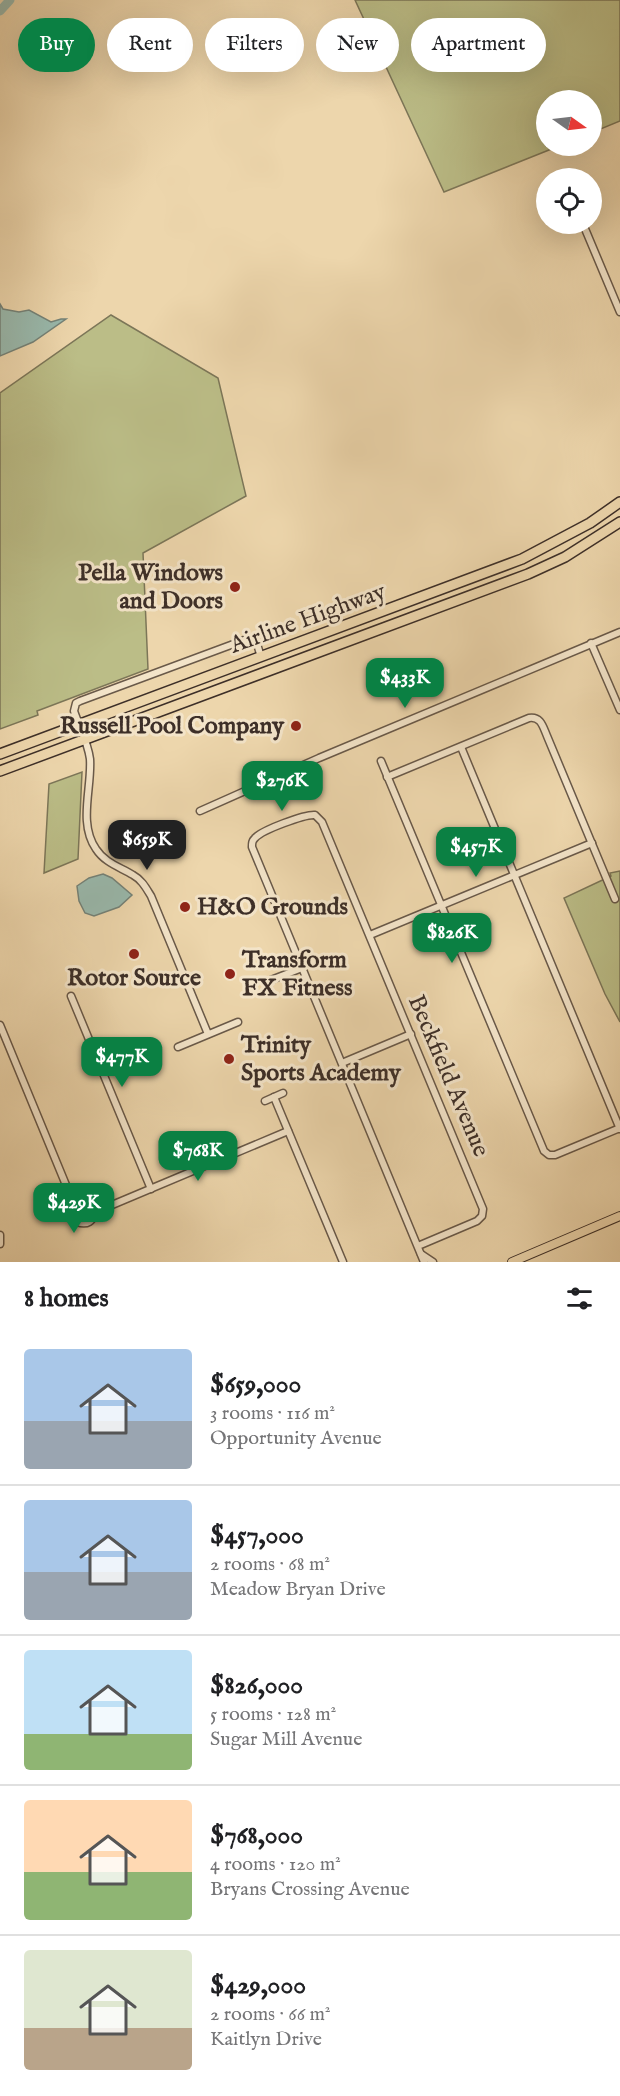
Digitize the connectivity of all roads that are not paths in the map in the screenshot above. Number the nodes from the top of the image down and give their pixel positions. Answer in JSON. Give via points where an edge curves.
{"nodes":[{"id":1,"x":587,"y":234,"type":"edge"},
{"id":2,"x":620,"y":312,"type":"edge"},
{"id":3,"x":620,"y":502,"type":"edge"},
{"id":4,"x":620,"y":522,"type":"edge"},
{"id":5,"x":415,"y":600,"type":"junction"},
{"id":6,"x":620,"y":632,"type":"edge"},
{"id":7,"x":591,"y":643,"type":"junction"},
{"id":8,"x":261,"y":657,"type":"junction"},
{"id":9,"x":308,"y":657,"type":"junction"},
{"id":10,"x":620,"y":710,"type":"edge"},
{"id":11,"x":79,"y":725,"type":"junction"},
{"id":12,"x":84,"y":740,"type":"junction"},
{"id":13,"x":461,"y":747,"type":"junction"},
{"id":14,"x":0,"y":754,"type":"edge"},
{"id":15,"x":381,"y":761,"type":"dead end"},
{"id":16,"x":0,"y":771,"type":"edge"},
{"id":17,"x":387,"y":777,"type":"junction"},
{"id":18,"x":200,"y":812,"type":"dead end"},
{"id":19,"x":592,"y":843,"type":"junction"},
{"id":20,"x":514,"y":876,"type":"junction"},
{"id":21,"x":615,"y":899,"type":"dead end"},
{"id":22,"x":442,"y":906,"type":"junction"},
{"id":23,"x":370,"y":936,"type":"junction"},
{"id":24,"x":302,"y":968,"type":"junction"},
{"id":25,"x":271,"y":980,"type":"dead end"},
{"id":26,"x":71,"y":996,"type":"dead end"},
{"id":27,"x":238,"y":1022,"type":"dead end"},
{"id":28,"x":0,"y":1024,"type":"edge"},
{"id":29,"x":208,"y":1034,"type":"junction"},
{"id":30,"x":411,"y":1034,"type":"junction"},
{"id":31,"x":178,"y":1047,"type":"dead end"},
{"id":32,"x":342,"y":1063,"type":"junction"},
{"id":33,"x":283,"y":1093,"type":"dead end"},
{"id":34,"x":274,"y":1097,"type":"junction"},
{"id":35,"x":265,"y":1101,"type":"dead end"},
{"id":36,"x":620,"y":1129,"type":"edge"},
{"id":37,"x":288,"y":1131,"type":"junction"},
{"id":38,"x":151,"y":1189,"type":"junction"},
{"id":39,"x":620,"y":1216,"type":"edge"},
{"id":40,"x":0,"y":1235,"type":"edge"},
{"id":41,"x":0,"y":1244,"type":"edge"},
{"id":42,"x":419,"y":1250,"type":"junction"},
{"id":43,"x":343,"y":1262,"type":"edge"},
{"id":44,"x":424,"y":1262,"type":"edge"},
{"id":45,"x":433,"y":1262,"type":"edge"},
{"id":46,"x":512,"y":1262,"type":"edge"}],
"edges":[{"from":1,"to":2,"type":"street"},
{"from":3,"to":5,"type":"highway","name":"Airline Highway","via":[[590,523],[522,559]]},
{"from":4,"to":9,"type":"highway","name":"Airline Highway","via":[[565,557],[528,574]]},
{"from":5,"to":8,"type":"highway","name":"Airline Highway"},
{"from":5,"to":9,"type":"highway","via":[[417,608],[413,613],[341,639]]},
{"from":6,"to":7,"type":"street"},
{"from":7,"to":10,"type":"street"},
{"from":7,"to":18,"type":"street"},
{"from":8,"to":11,"type":"highway","name":"Airline Highway"},
{"from":8,"to":11,"type":"street","via":[[257,644],[247,639],[93,696],[74,707]]},
{"from":9,"to":12,"type":"highway","name":"Airline Highway"},
{"from":11,"to":12,"type":"street"},
{"from":11,"to":14,"type":"highway","name":"Airline Highway"},
{"from":12,"to":16,"type":"highway","name":"Airline Highway"},
{"from":12,"to":29,"type":"street","via":[[90,758],[89,836],[105,859],[134,875],[151,896]]},
{"from":13,"to":17,"type":"street"},
{"from":13,"to":19,"type":"street","via":[[529,718],[541,722]]},
{"from":13,"to":20,"type":"street"},
{"from":15,"to":17,"type":"street"},
{"from":17,"to":22,"type":"street"},
{"from":19,"to":20,"type":"street"},
{"from":19,"to":21,"type":"street"},
{"from":20,"to":22,"type":"street"},
{"from":20,"to":36,"type":"street"},
{"from":22,"to":23,"type":"street"},
{"from":22,"to":36,"type":"street","via":[[545,1153],[555,1155]]},
{"from":23,"to":24,"type":"street","name":"Beckfield Avenue","via":[[322,822],[315,815],[305,815],[258,835],[252,847]]},
{"from":23,"to":30,"type":"street","name":"Beckfield Avenue"},
{"from":24,"to":25,"type":"street"},
{"from":24,"to":32,"type":"street"},
{"from":26,"to":38,"type":"street"},
{"from":27,"to":29,"type":"street"},
{"from":28,"to":38,"type":"street","via":[[72,1200],[70,1213],[77,1222],[88,1223],[98,1211]]},
{"from":29,"to":31,"type":"street"},
{"from":30,"to":32,"type":"street"},
{"from":30,"to":42,"type":"street","name":"Beckfield Avenue","via":[[483,1212],[477,1221]]},
{"from":32,"to":42,"type":"street"},
{"from":33,"to":34,"type":"street"},
{"from":34,"to":35,"type":"street"},
{"from":34,"to":37,"type":"street"},
{"from":37,"to":38,"type":"street"},
{"from":37,"to":43,"type":"street"},
{"from":39,"to":46,"type":"main road"},
{"from":40,"to":41,"type":"street"},
{"from":42,"to":44,"type":"street"},
{"from":42,"to":45,"type":"street"}]}
